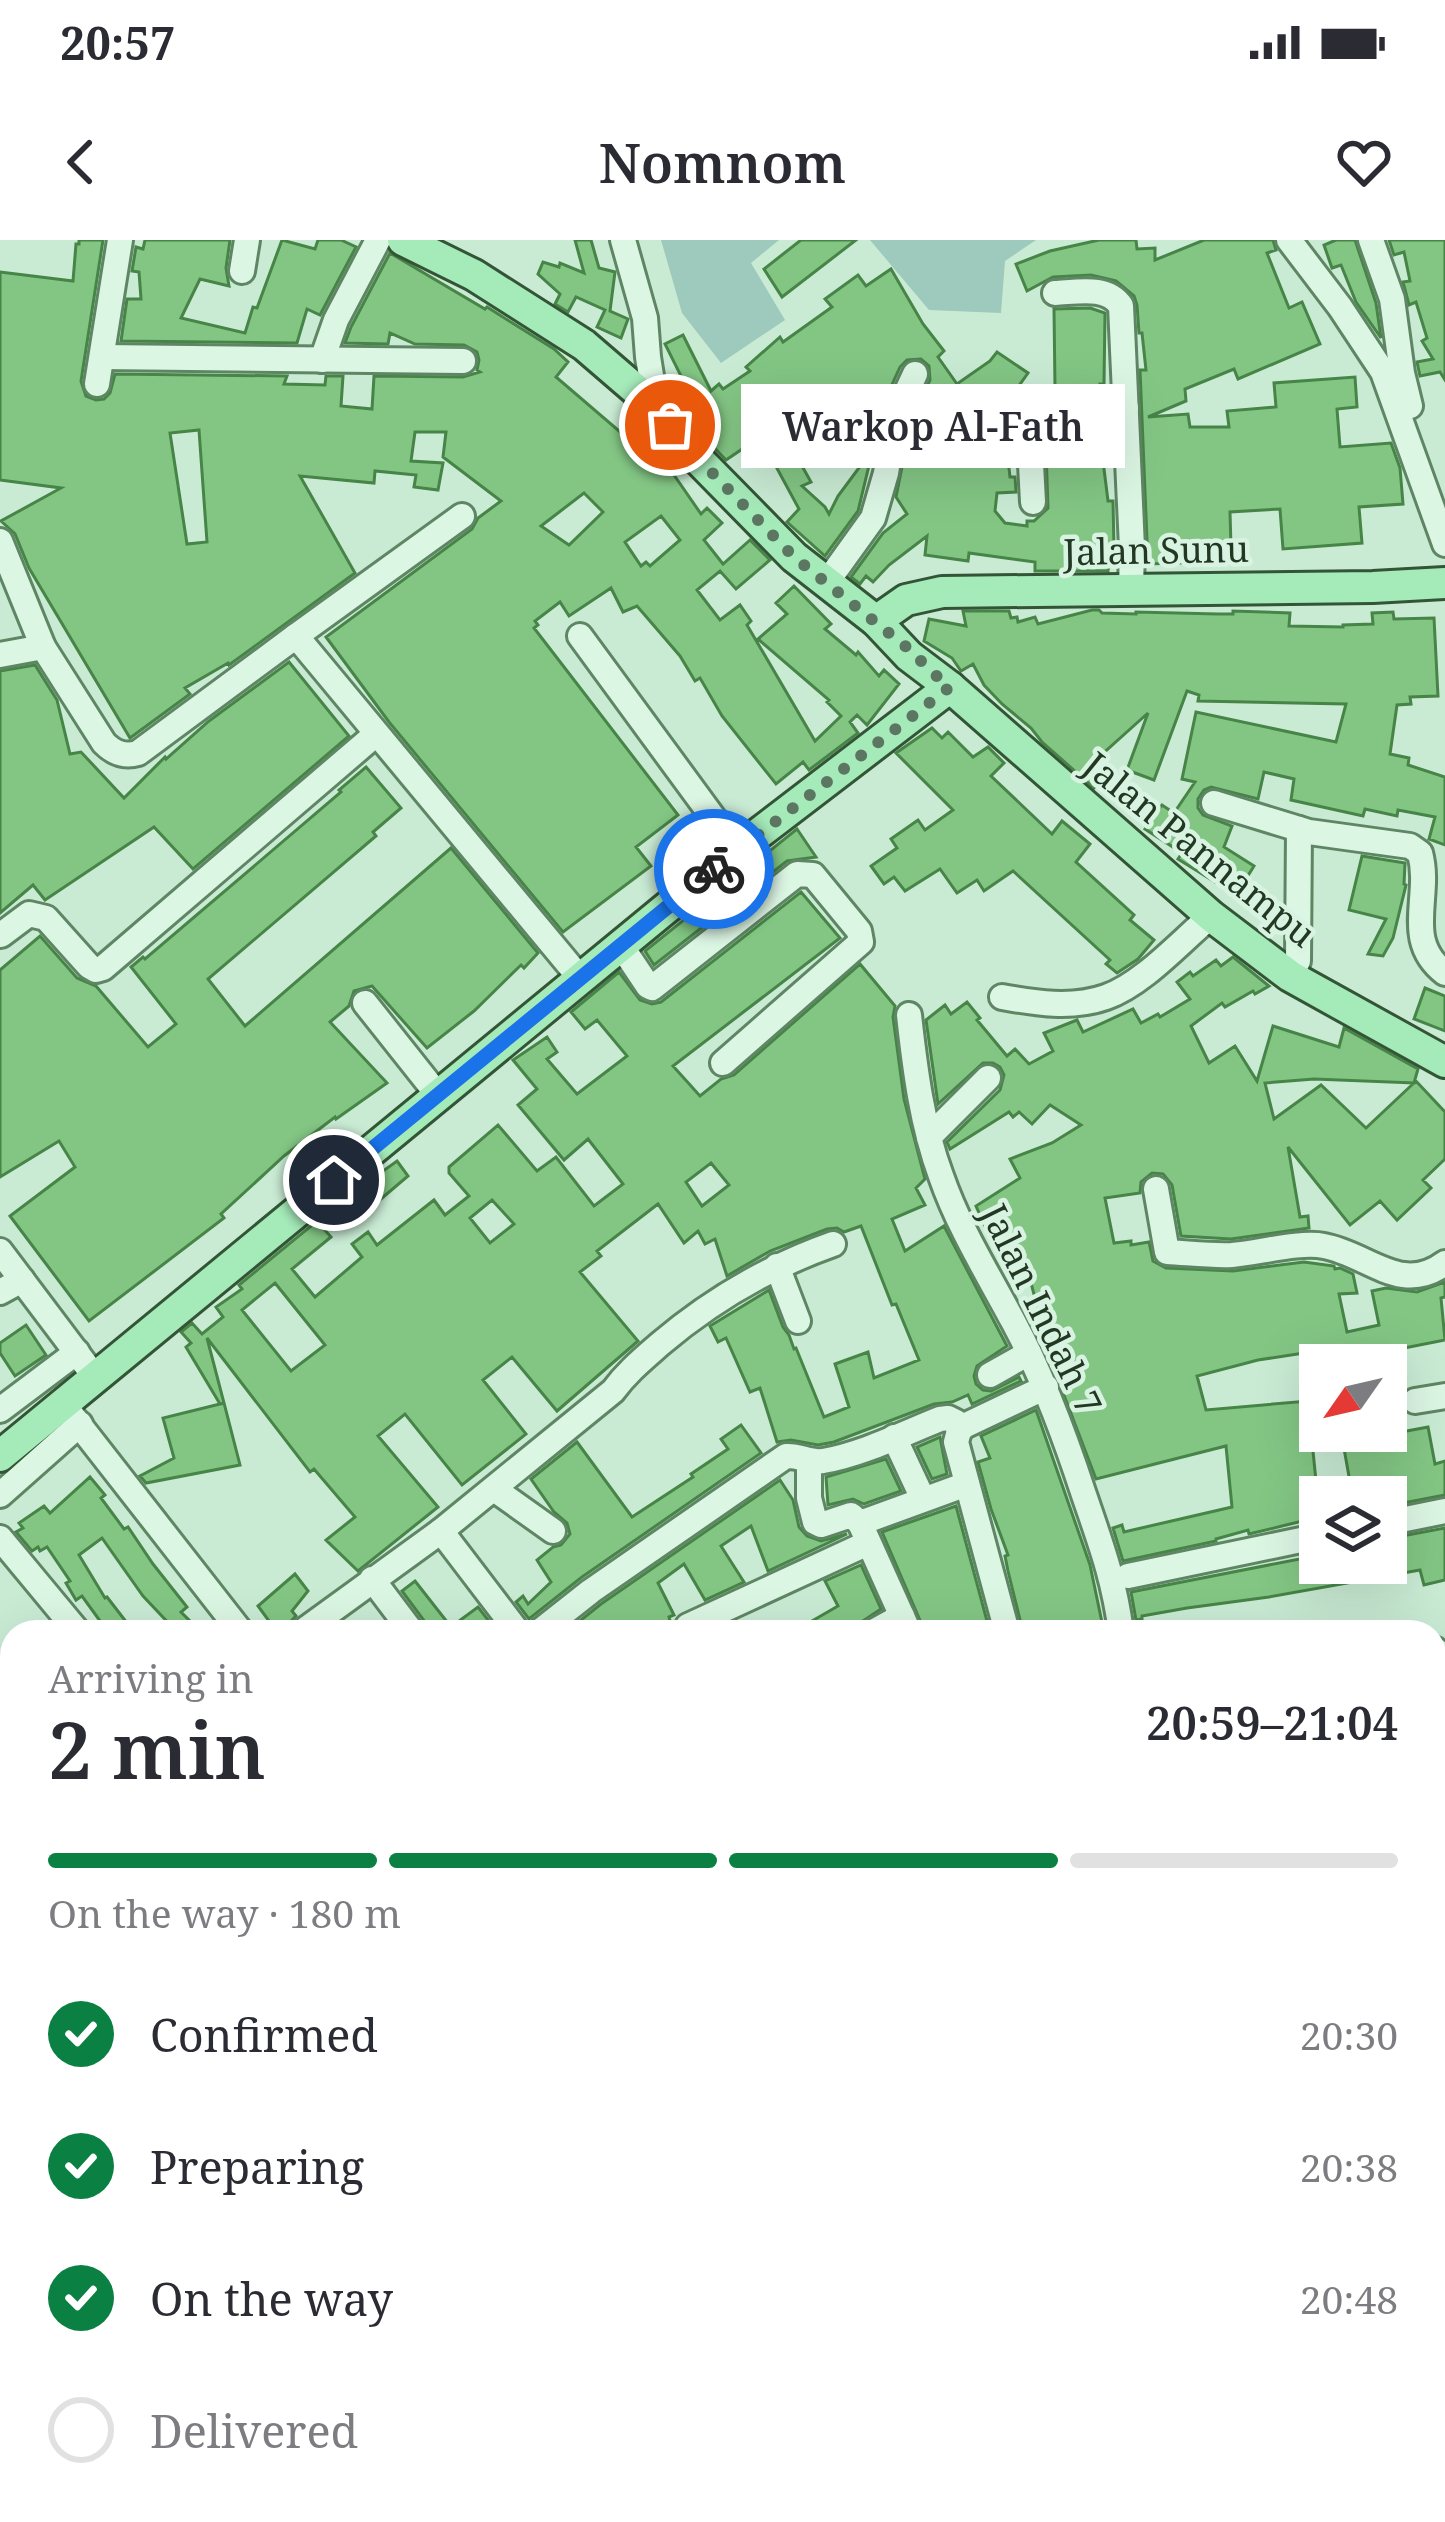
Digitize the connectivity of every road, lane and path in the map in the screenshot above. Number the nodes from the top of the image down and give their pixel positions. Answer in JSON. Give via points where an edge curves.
{"nodes":[{"id":1,"x":120,"y":240,"type":"edge"},
{"id":2,"x":247,"y":240,"type":"edge"},
{"id":3,"x":378,"y":240,"type":"edge"},
{"id":4,"x":403,"y":240,"type":"edge"},
{"id":5,"x":622,"y":240,"type":"edge"},
{"id":6,"x":1288,"y":240,"type":"edge"},
{"id":7,"x":1370,"y":240,"type":"edge"},
{"id":8,"x":242,"y":271,"type":"dead end"},
{"id":9,"x":1054,"y":293,"type":"dead end"},
{"id":10,"x":102,"y":357,"type":"junction"},
{"id":11,"x":322,"y":360,"type":"junction"},
{"id":12,"x":463,"y":362,"type":"dead end"},
{"id":13,"x":915,"y":374,"type":"dead end"},
{"id":14,"x":97,"y":384,"type":"dead end"},
{"id":15,"x":656,"y":407,"type":"junction"},
{"id":16,"x":1126,"y":408,"type":"junction"},
{"id":17,"x":1033,"y":502,"type":"dead end"},
{"id":18,"x":1445,"y":512,"type":"edge"},
{"id":19,"x":462,"y":516,"type":"dead end"},
{"id":20,"x":0,"y":541,"type":"edge"},
{"id":21,"x":1445,"y":544,"type":"edge"},
{"id":22,"x":827,"y":582,"type":"junction"},
{"id":23,"x":1445,"y":583,"type":"edge"},
{"id":24,"x":1131,"y":588,"type":"junction"},
{"id":25,"x":884,"y":630,"type":"junction"},
{"id":26,"x":296,"y":636,"type":"junction"},
{"id":27,"x":580,"y":636,"type":"dead end"},
{"id":28,"x":43,"y":647,"type":"junction"},
{"id":29,"x":0,"y":655,"type":"edge"},
{"id":30,"x":938,"y":678,"type":"junction"},
{"id":31,"x":376,"y":734,"type":"junction"},
{"id":32,"x":1214,"y":803,"type":"dead end"},
{"id":33,"x":1298,"y":829,"type":"junction"},
{"id":34,"x":737,"y":850,"type":"junction"},
{"id":35,"x":1211,"y":916,"type":"junction"},
{"id":36,"x":1,"y":934,"type":"edge"},
{"id":37,"x":622,"y":947,"type":"junction"},
{"id":38,"x":1445,"y":973,"type":"edge"},
{"id":39,"x":1290,"y":976,"type":"junction"},
{"id":40,"x":580,"y":979,"type":"junction"},
{"id":41,"x":1002,"y":997,"type":"dead end"},
{"id":42,"x":364,"y":1004,"type":"dead end"},
{"id":43,"x":910,"y":1015,"type":"dead end"},
{"id":44,"x":1445,"y":1062,"type":"edge"},
{"id":45,"x":723,"y":1063,"type":"dead end"},
{"id":46,"x":988,"y":1078,"type":"dead end"},
{"id":47,"x":438,"y":1095,"type":"junction"},
{"id":48,"x":929,"y":1137,"type":"junction"},
{"id":49,"x":1156,"y":1190,"type":"dead end"},
{"id":50,"x":833,"y":1244,"type":"dead end"},
{"id":51,"x":0,"y":1251,"type":"edge"},
{"id":52,"x":1445,"y":1263,"type":"edge"},
{"id":53,"x":778,"y":1266,"type":"junction"},
{"id":54,"x":11,"y":1286,"type":"edge"},
{"id":55,"x":798,"y":1321,"type":"dead end"},
{"id":56,"x":1029,"y":1353,"type":"junction"},
{"id":57,"x":86,"y":1365,"type":"junction"},
{"id":58,"x":990,"y":1375,"type":"dead end"},
{"id":59,"x":1046,"y":1388,"type":"junction"},
{"id":60,"x":1445,"y":1396,"type":"edge"},
{"id":61,"x":1415,"y":1400,"type":"dead end"},
{"id":62,"x":0,"y":1410,"type":"edge"},
{"id":63,"x":72,"y":1414,"type":"junction"},
{"id":64,"x":959,"y":1431,"type":"junction"},
{"id":65,"x":894,"y":1436,"type":"junction"},
{"id":66,"x":0,"y":1456,"type":"edge"},
{"id":67,"x":809,"y":1461,"type":"junction"},
{"id":68,"x":968,"y":1484,"type":"junction"},
{"id":69,"x":494,"y":1489,"type":"junction"},
{"id":70,"x":0,"y":1496,"type":"edge"},
{"id":71,"x":923,"y":1499,"type":"junction"},
{"id":72,"x":1445,"y":1511,"type":"edge"},
{"id":73,"x":1407,"y":1519,"type":"edge"},
{"id":74,"x":441,"y":1531,"type":"junction"},
{"id":75,"x":554,"y":1531,"type":"dead end"},
{"id":76,"x":864,"y":1533,"type":"junction"},
{"id":77,"x":0,"y":1538,"type":"edge"},
{"id":78,"x":1299,"y":1540,"type":"edge"},
{"id":79,"x":1128,"y":1576,"type":"dead end"},
{"id":80,"x":372,"y":1580,"type":"junction"},
{"id":81,"x":68,"y":1620,"type":"edge"},
{"id":82,"x":232,"y":1620,"type":"edge"},
{"id":83,"x":318,"y":1620,"type":"edge"},
{"id":84,"x":403,"y":1620,"type":"edge"},
{"id":85,"x":509,"y":1620,"type":"edge"},
{"id":86,"x":554,"y":1620,"type":"edge"},
{"id":87,"x":699,"y":1620,"type":"edge"},
{"id":88,"x":904,"y":1620,"type":"edge"},
{"id":89,"x":1004,"y":1620,"type":"edge"},
{"id":90,"x":1119,"y":1620,"type":"edge"}],
"edges":[{"from":1,"to":10,"type":"street"},
{"from":2,"to":8,"type":"street"},
{"from":3,"to":11,"type":"street"},
{"from":4,"to":15,"type":"main road","name":"Jalan Pannampu","via":[[546,318]]},
{"from":5,"to":15,"type":"street","via":[[645,318]]},
{"from":6,"to":21,"type":"street","via":[[1383,372]]},
{"from":7,"to":18,"type":"street"},
{"from":9,"to":16,"type":"street","via":[[1118,300]]},
{"from":10,"to":11,"type":"street"},
{"from":10,"to":14,"type":"street"},
{"from":11,"to":12,"type":"street"},
{"from":13,"to":22,"type":"street","via":[[895,417],[873,518]]},
{"from":15,"to":22,"type":"main road","name":"Jalan Pannampu","via":[[704,465]]},
{"from":16,"to":17,"type":"street","via":[[1028,407]]},
{"from":16,"to":24,"type":"street"},
{"from":19,"to":26,"type":"street"},
{"from":20,"to":28,"type":"street"},
{"from":22,"to":25,"type":"main road","name":"Jalan Pannampu"},
{"from":23,"to":24,"type":"main road","name":"Jalan Sunu"},
{"from":24,"to":25,"type":"main road","name":"Jalan Sunu","via":[[942,592],[906,600]]},
{"from":25,"to":30,"type":"main road","name":"Jalan Pannampu"},
{"from":26,"to":28,"type":"street","via":[[130,755],[104,743]]},
{"from":26,"to":31,"type":"street"},
{"from":27,"to":34,"type":"street"},
{"from":28,"to":29,"type":"street"},
{"from":30,"to":34,"type":"main road"},
{"from":30,"to":35,"type":"main road","name":"Jalan Pannampu"},
{"from":31,"to":36,"type":"street","via":[[103,968],[88,966],[38,915]]},
{"from":31,"to":40,"type":"street"},
{"from":32,"to":33,"type":"street"},
{"from":33,"to":38,"type":"street","via":[[1420,853],[1422,942]]},
{"from":33,"to":39,"type":"street","via":[[1298,961]]},
{"from":34,"to":37,"type":"main road"},
{"from":35,"to":39,"type":"main road","name":"Jalan Pannampu"},
{"from":35,"to":41,"type":"street","via":[[1108,996],[1065,1004]]},
{"from":37,"to":40,"type":"main road"},
{"from":37,"to":45,"type":"street","via":[[652,988],[797,874],[813,875],[861,941]]},
{"from":39,"to":44,"type":"main road","name":"Jalan Pannampu"},
{"from":40,"to":47,"type":"main road"},
{"from":42,"to":47,"type":"street"},
{"from":43,"to":48,"type":"street","name":"Jalan Indah 7"},
{"from":46,"to":48,"type":"street"},
{"from":47,"to":57,"type":"main road"},
{"from":48,"to":56,"type":"street","name":"Jalan Indah 7","via":[[959,1219]]},
{"from":49,"to":52,"type":"street","via":[[1167,1252],[1319,1245],[1414,1276]]},
{"from":50,"to":53,"type":"street"},
{"from":51,"to":54,"type":"street"},
{"from":53,"to":55,"type":"street"},
{"from":53,"to":69,"type":"street","via":[[685,1323]]},
{"from":54,"to":57,"type":"street"},
{"from":56,"to":58,"type":"street"},
{"from":56,"to":59,"type":"street","name":"Jalan Indah 7"},
{"from":57,"to":62,"type":"street"},
{"from":57,"to":63,"type":"main road"},
{"from":59,"to":64,"type":"street"},
{"from":59,"to":90,"type":"street","name":"Jalan Indah 7","via":[[1099,1530]]},
{"from":60,"to":61,"type":"street"},
{"from":63,"to":66,"type":"main road"},
{"from":63,"to":70,"type":"street"},
{"from":63,"to":82,"type":"street"},
{"from":64,"to":65,"type":"street","via":[[948,1418]]},
{"from":64,"to":68,"type":"street"},
{"from":65,"to":67,"type":"street"},
{"from":65,"to":71,"type":"street"},
{"from":67,"to":76,"type":"street","via":[[815,1522],[851,1515]]},
{"from":67,"to":86,"type":"street","via":[[786,1456],[765,1468]]},
{"from":68,"to":71,"type":"street"},
{"from":68,"to":89,"type":"street"},
{"from":69,"to":74,"type":"street"},
{"from":69,"to":75,"type":"street"},
{"from":71,"to":76,"type":"street"},
{"from":72,"to":73,"type":"street"},
{"from":74,"to":80,"type":"street"},
{"from":74,"to":85,"type":"street"},
{"from":76,"to":87,"type":"street"},
{"from":76,"to":88,"type":"street"},
{"from":77,"to":81,"type":"street"},
{"from":78,"to":79,"type":"street"},
{"from":80,"to":83,"type":"street"},
{"from":80,"to":84,"type":"street"}]}
